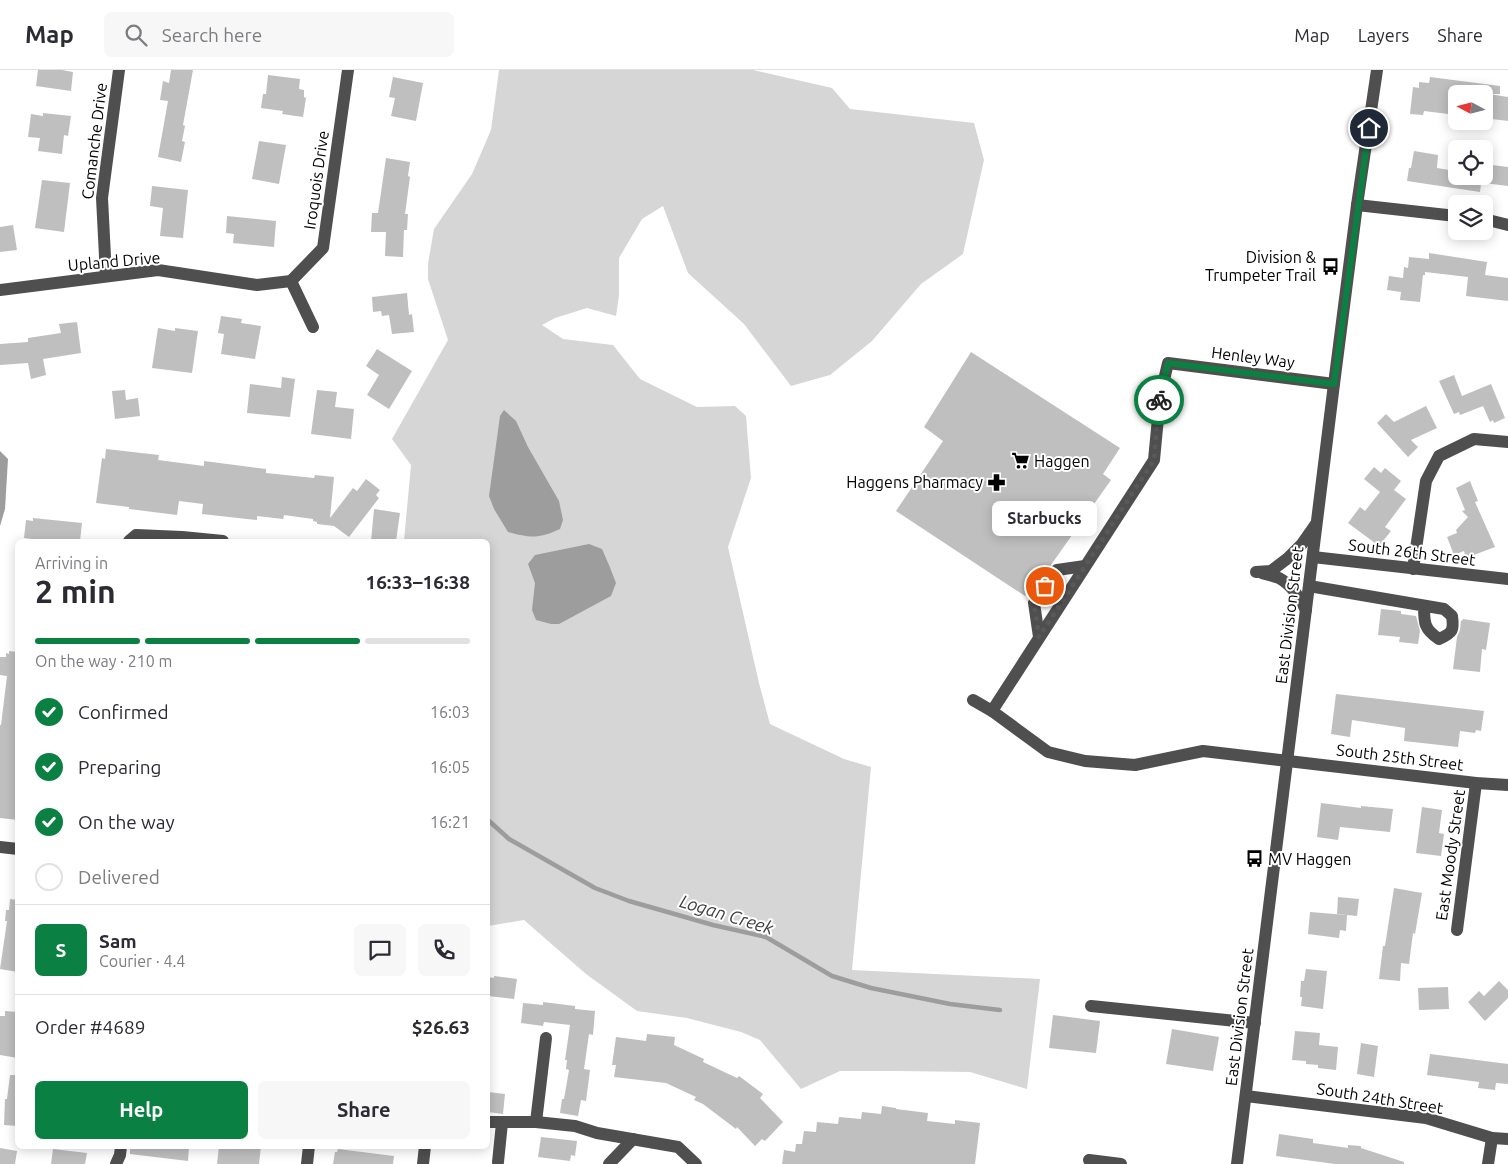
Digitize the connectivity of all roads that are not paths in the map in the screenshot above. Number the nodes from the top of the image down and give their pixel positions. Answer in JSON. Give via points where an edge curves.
{"nodes":[{"id":1,"x":119,"y":70,"type":"edge"},
{"id":2,"x":348,"y":70,"type":"edge"},
{"id":3,"x":1377,"y":70,"type":"edge"},
{"id":4,"x":1357,"y":205,"type":"junction"},
{"id":5,"x":1448,"y":215,"type":"edge"},
{"id":6,"x":1493,"y":221,"type":"edge"},
{"id":7,"x":1508,"y":226,"type":"edge"},
{"id":8,"x":106,"y":276,"type":"junction"},
{"id":9,"x":291,"y":281,"type":"junction"},
{"id":10,"x":0,"y":290,"type":"edge"},
{"id":11,"x":313,"y":328,"type":"dead end"},
{"id":12,"x":1334,"y":384,"type":"junction"},
{"id":13,"x":1508,"y":442,"type":"edge"},
{"id":14,"x":1317,"y":522,"type":"junction"},
{"id":15,"x":131,"y":539,"type":"edge"},
{"id":16,"x":202,"y":539,"type":"edge"},
{"id":17,"x":1313,"y":556,"type":"junction"},
{"id":18,"x":1085,"y":566,"type":"junction"},
{"id":19,"x":1413,"y":569,"type":"junction"},
{"id":20,"x":1508,"y":579,"type":"edge"},
{"id":21,"x":1309,"y":586,"type":"junction"},
{"id":22,"x":1424,"y":606,"type":"dead end"},
{"id":23,"x":1306,"y":610,"type":"junction"},
{"id":24,"x":1039,"y":637,"type":"junction"},
{"id":25,"x":974,"y":700,"type":"dead end"},
{"id":26,"x":992,"y":711,"type":"junction"},
{"id":27,"x":1288,"y":760,"type":"junction"},
{"id":28,"x":1476,"y":783,"type":"junction"},
{"id":29,"x":1508,"y":785,"type":"edge"},
{"id":30,"x":0,"y":847,"type":"edge"},
{"id":31,"x":15,"y":849,"type":"edge"},
{"id":32,"x":1457,"y":930,"type":"dead end"},
{"id":33,"x":1091,"y":1006,"type":"dead end"},
{"id":34,"x":1255,"y":1023,"type":"junction"},
{"id":35,"x":546,"y":1038,"type":"dead end"},
{"id":36,"x":1246,"y":1096,"type":"junction"},
{"id":37,"x":490,"y":1122,"type":"edge"},
{"id":38,"x":536,"y":1122,"type":"junction"},
{"id":39,"x":502,"y":1123,"type":"junction"},
{"id":40,"x":1492,"y":1138,"type":"junction"},
{"id":41,"x":633,"y":1139,"type":"junction"},
{"id":42,"x":1508,"y":1139,"type":"edge"},
{"id":43,"x":121,"y":1149,"type":"edge"},
{"id":44,"x":309,"y":1149,"type":"edge"},
{"id":45,"x":425,"y":1149,"type":"edge"},
{"id":46,"x":1089,"y":1160,"type":"dead end"},
{"id":47,"x":498,"y":1162,"type":"dead end"},
{"id":48,"x":116,"y":1164,"type":"edge"},
{"id":49,"x":307,"y":1164,"type":"edge"},
{"id":50,"x":423,"y":1164,"type":"edge"},
{"id":51,"x":609,"y":1164,"type":"edge"},
{"id":52,"x":696,"y":1164,"type":"edge"},
{"id":53,"x":1121,"y":1164,"type":"edge"},
{"id":54,"x":1237,"y":1164,"type":"edge"},
{"id":55,"x":1488,"y":1164,"type":"edge"}],
"edges":[{"from":1,"to":8,"type":"street","name":"Comanche Drive","via":[[102,198]]},
{"from":2,"to":9,"type":"street","name":"Iroquois Drive","via":[[323,248]]},
{"from":3,"to":4,"type":"street","name":"East Division Street"},
{"from":4,"to":5,"type":"street"},
{"from":4,"to":12,"type":"street","name":"East Division Street"},
{"from":6,"to":7,"type":"street"},
{"from":8,"to":9,"type":"street","name":"Upland Drive","via":[[158,270],[257,285]]},
{"from":8,"to":10,"type":"street","name":"Upland Drive"},
{"from":9,"to":11,"type":"street"},
{"from":12,"to":14,"type":"street","name":"East Division Street"},
{"from":12,"to":18,"type":"street","name":"Henley Way","via":[[1168,363],[1160,397],[1154,460]]},
{"from":13,"to":19,"type":"street","via":[[1474,439],[1439,456],[1426,481]]},
{"from":14,"to":17,"type":"street","name":"East Division Street"},
{"from":14,"to":23,"type":"street","via":[[1288,558],[1271,571],[1256,572],[1279,578],[1298,594]]},
{"from":15,"to":16,"type":"street","via":[[136,535]]},
{"from":17,"to":19,"type":"street","name":"South 26th Street"},
{"from":17,"to":21,"type":"street","name":"East Division Street"},
{"from":18,"to":24,"type":"street"},
{"from":18,"to":24,"type":"street","via":[[1057,570],[1034,603]]},
{"from":19,"to":20,"type":"street","name":"South 26th Street"},
{"from":21,"to":22,"type":"street"},
{"from":21,"to":23,"type":"street","name":"East Division Street"},
{"from":23,"to":27,"type":"street","name":"East Division Street"},
{"from":24,"to":26,"type":"street"},
{"from":25,"to":26,"type":"street","name":"South 25th Street"},
{"from":26,"to":27,"type":"street","name":"South 25th Street","via":[[1048,752],[1085,761],[1135,765],[1203,751]]},
{"from":27,"to":28,"type":"street","name":"South 25th Street"},
{"from":27,"to":34,"type":"street","name":"East Division Street"},
{"from":28,"to":29,"type":"street","name":"South 25th Street"},
{"from":28,"to":32,"type":"street","name":"East Moody Street"},
{"from":30,"to":31,"type":"street"},
{"from":33,"to":34,"type":"street"},
{"from":34,"to":36,"type":"street","name":"East Division Street"},
{"from":35,"to":38,"type":"street"},
{"from":36,"to":40,"type":"street","name":"South 24th Street","via":[[1426,1118]]},
{"from":36,"to":54,"type":"street","name":"East Division Street"},
{"from":37,"to":39,"type":"street"},
{"from":38,"to":39,"type":"street"},
{"from":38,"to":41,"type":"street","via":[[575,1126]]},
{"from":39,"to":47,"type":"street"},
{"from":40,"to":42,"type":"street","name":"South 24th Street"},
{"from":40,"to":55,"type":"street"},
{"from":41,"to":51,"type":"street"},
{"from":41,"to":52,"type":"street","via":[[678,1147]]},
{"from":43,"to":48,"type":"street"},
{"from":44,"to":49,"type":"street"},
{"from":45,"to":50,"type":"street"},
{"from":46,"to":53,"type":"street"}]}
